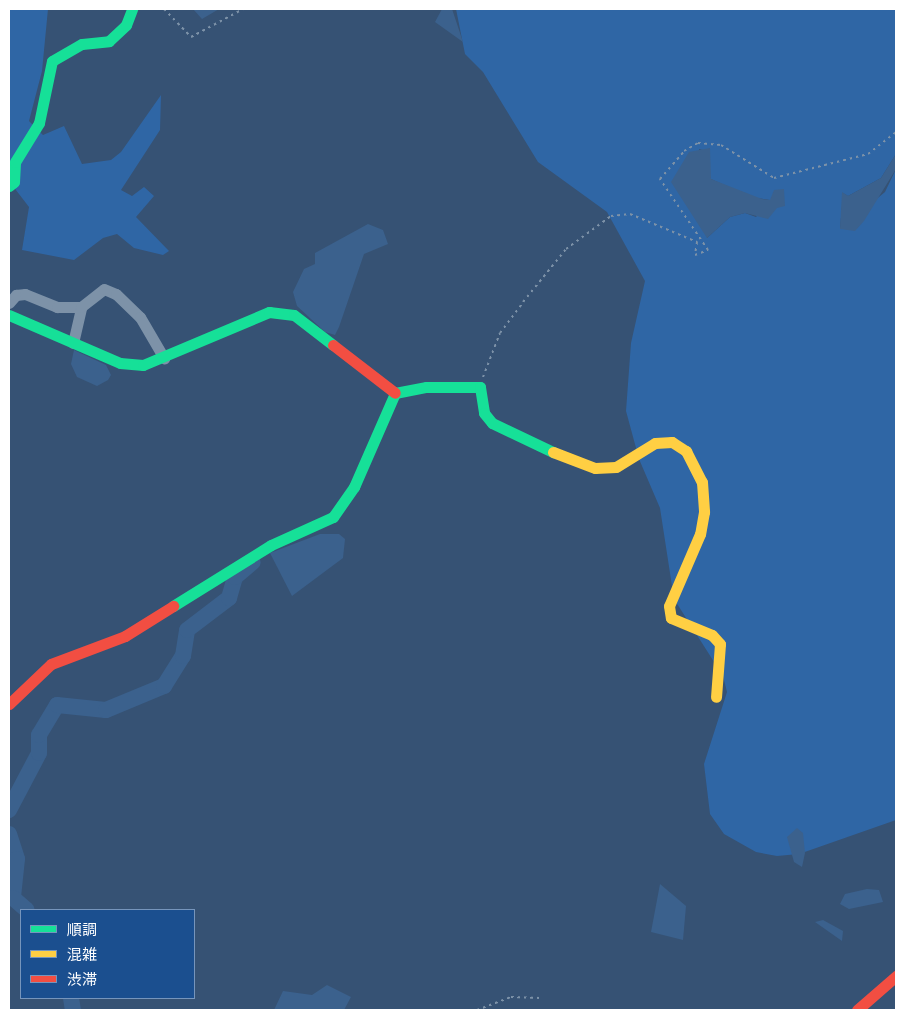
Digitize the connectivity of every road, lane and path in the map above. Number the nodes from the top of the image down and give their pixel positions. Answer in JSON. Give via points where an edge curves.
{"nodes":[{"id":1,"x":132,"y":9,"type":"edge"},
{"id":2,"x":164,"y":9,"type":"edge"},
{"id":3,"x":243,"y":9,"type":"edge"},
{"id":4,"x":896,"y":132,"type":"edge"},
{"id":5,"x":9,"y":186,"type":"edge"},
{"id":6,"x":9,"y":303,"type":"edge"},
{"id":7,"x":81,"y":308,"type":"junction"},
{"id":8,"x":9,"y":315,"type":"edge"},
{"id":9,"x":73,"y":343,"type":"junction"},
{"id":10,"x":164,"y":358,"type":"junction"},
{"id":11,"x":480,"y":387,"type":"junction"},
{"id":12,"x":394,"y":393,"type":"junction"},
{"id":13,"x":716,"y":697,"type":"dead end"},
{"id":14,"x":9,"y":704,"type":"edge"},
{"id":15,"x":896,"y":976,"type":"edge"},
{"id":16,"x":540,"y":998,"type":"dead end"},
{"id":17,"x":477,"y":1010,"type":"edge"},
{"id":18,"x":857,"y":1010,"type":"edge"}],
"edges":[{"from":1,"to":5,"type":"street","via":[[126,25],[109,41],[82,44],[52,61],[39,123],[15,162],[14,182]]},
{"from":2,"to":3,"type":"path","via":[[192,37]]},
{"from":4,"to":11,"type":"path","via":[[868,154],[774,178],[721,145],[698,144],[684,151],[660,179],[708,250],[695,255],[697,242],[630,214],[611,216],[590,228],[566,249],[500,333]]},
{"from":6,"to":7,"type":"street","via":[[16,295],[25,294],[57,307]]},
{"from":7,"to":9,"type":"street"},
{"from":7,"to":10,"type":"street","via":[[104,289],[116,294],[140,317]]},
{"from":8,"to":9,"type":"street"},
{"from":9,"to":10,"type":"street","via":[[120,363],[143,365]]},
{"from":10,"to":12,"type":"street","via":[[269,312],[294,316]]},
{"from":11,"to":12,"type":"street","via":[[426,387]]},
{"from":11,"to":13,"type":"street","via":[[484,413],[492,423],[536,446],[596,468],[616,467],[654,443],[672,442],[686,451],[702,482],[704,512],[700,534],[669,606],[671,618],[712,635],[720,644]]},
{"from":12,"to":14,"type":"street","via":[[354,487],[333,517],[271,545],[125,636],[51,664]]},
{"from":15,"to":18,"type":"street"},
{"from":16,"to":17,"type":"path","via":[[511,997]]}]}
